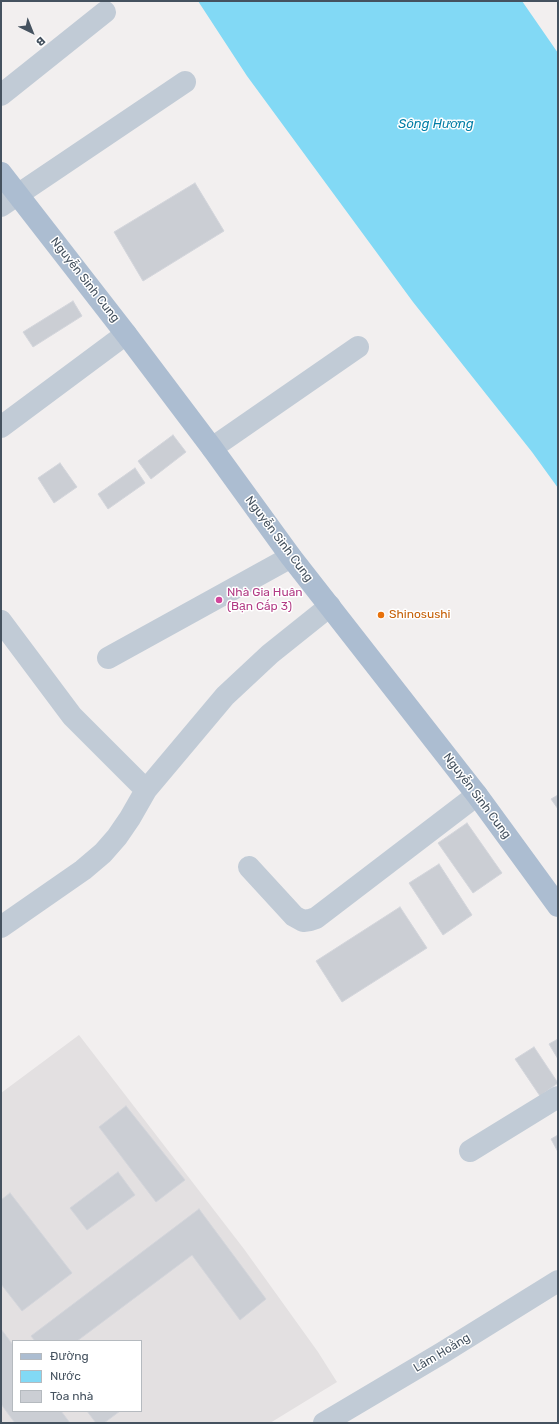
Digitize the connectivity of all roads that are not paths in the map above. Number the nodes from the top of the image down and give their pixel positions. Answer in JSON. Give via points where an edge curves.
{"nodes":[{"id":1,"x":105,"y":12,"type":"dead end"},
{"id":2,"x":185,"y":82,"type":"dead end"},
{"id":3,"x":1,"y":94,"type":"edge"},
{"id":4,"x":1,"y":173,"type":"edge"},
{"id":5,"x":10,"y":200,"type":"edge"},
{"id":6,"x":126,"y":334,"type":"junction"},
{"id":7,"x":358,"y":347,"type":"dead end"},
{"id":8,"x":1,"y":427,"type":"edge"},
{"id":9,"x":212,"y":448,"type":"junction"},
{"id":10,"x":291,"y":557,"type":"junction"},
{"id":11,"x":330,"y":606,"type":"junction"},
{"id":12,"x":1,"y":621,"type":"edge"},
{"id":13,"x":108,"y":658,"type":"dead end"},
{"id":14,"x":146,"y":790,"type":"junction"},
{"id":15,"x":477,"y":795,"type":"junction"},
{"id":16,"x":249,"y":867,"type":"dead end"},
{"id":17,"x":558,"y":906,"type":"edge"},
{"id":18,"x":1,"y":927,"type":"edge"},
{"id":19,"x":558,"y":1097,"type":"edge"},
{"id":20,"x":470,"y":1151,"type":"dead end"},
{"id":21,"x":558,"y":1281,"type":"edge"},
{"id":22,"x":324,"y":1423,"type":"edge"}],
"edges":[{"from":1,"to":3,"type":"street"},
{"from":2,"to":5,"type":"street"},
{"from":4,"to":5,"type":"main road","name":"Nguyễn Sinh Cung"},
{"from":5,"to":6,"type":"main road","name":"Nguyễn Sinh Cung"},
{"from":6,"to":8,"type":"street"},
{"from":6,"to":9,"type":"main road","name":"Nguyễn Sinh Cung"},
{"from":7,"to":9,"type":"street"},
{"from":9,"to":10,"type":"main road","name":"Nguyễn Sinh Cung"},
{"from":10,"to":11,"type":"main road","name":"Nguyễn Sinh Cung"},
{"from":10,"to":13,"type":"street"},
{"from":11,"to":14,"type":"street","via":[[270,654],[225,696]]},
{"from":11,"to":15,"type":"main road","name":"Nguyễn Sinh Cung"},
{"from":12,"to":14,"type":"street","via":[[72,716]]},
{"from":14,"to":18,"type":"street","via":[[130,818],[103,853],[83,870]]},
{"from":15,"to":16,"type":"street","via":[[310,920],[294,916]]},
{"from":15,"to":17,"type":"main road","name":"Nguyễn Sinh Cung"},
{"from":19,"to":20,"type":"street"},
{"from":21,"to":22,"type":"street","name":"Lâm Hoằng"}]}
